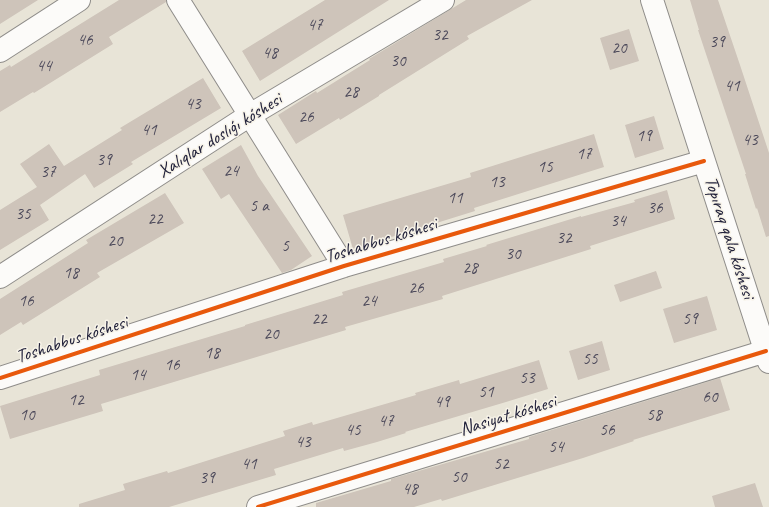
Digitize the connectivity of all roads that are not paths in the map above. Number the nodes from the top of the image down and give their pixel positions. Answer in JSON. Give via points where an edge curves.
{"nodes":[{"id":1,"x":79,"y":0,"type":"edge"},
{"id":2,"x":178,"y":0,"type":"edge"},
{"id":3,"x":443,"y":0,"type":"edge"},
{"id":4,"x":652,"y":0,"type":"edge"},
{"id":5,"x":0,"y":51,"type":"edge"},
{"id":6,"x":250,"y":115,"type":"junction"},
{"id":7,"x":704,"y":161,"type":"junction"},
{"id":8,"x":344,"y":266,"type":"junction"},
{"id":9,"x":0,"y":277,"type":"edge"},
{"id":10,"x":767,"y":357,"type":"edge"},
{"id":11,"x":0,"y":378,"type":"edge"},
{"id":12,"x":258,"y":507,"type":"edge"}],
"edges":[{"from":1,"to":5,"type":"street"},
{"from":2,"to":6,"type":"street"},
{"from":3,"to":6,"type":"street","name":"Xalıqlar doslıǵı kóshesi"},
{"from":4,"to":7,"type":"street","name":"Topıraq qala kóshesi"},
{"from":6,"to":8,"type":"street"},
{"from":6,"to":9,"type":"street","name":"Xalıqlar doslıǵı kóshesi"},
{"from":7,"to":8,"type":"street","name":"Toshabbus kóshesi"},
{"from":7,"to":10,"type":"street","name":"Topıraq qala kóshesi"},
{"from":8,"to":11,"type":"street","name":"Toshabbus kóshesi"},
{"from":10,"to":12,"type":"street","name":"Nasiyat kóshesi"}]}
